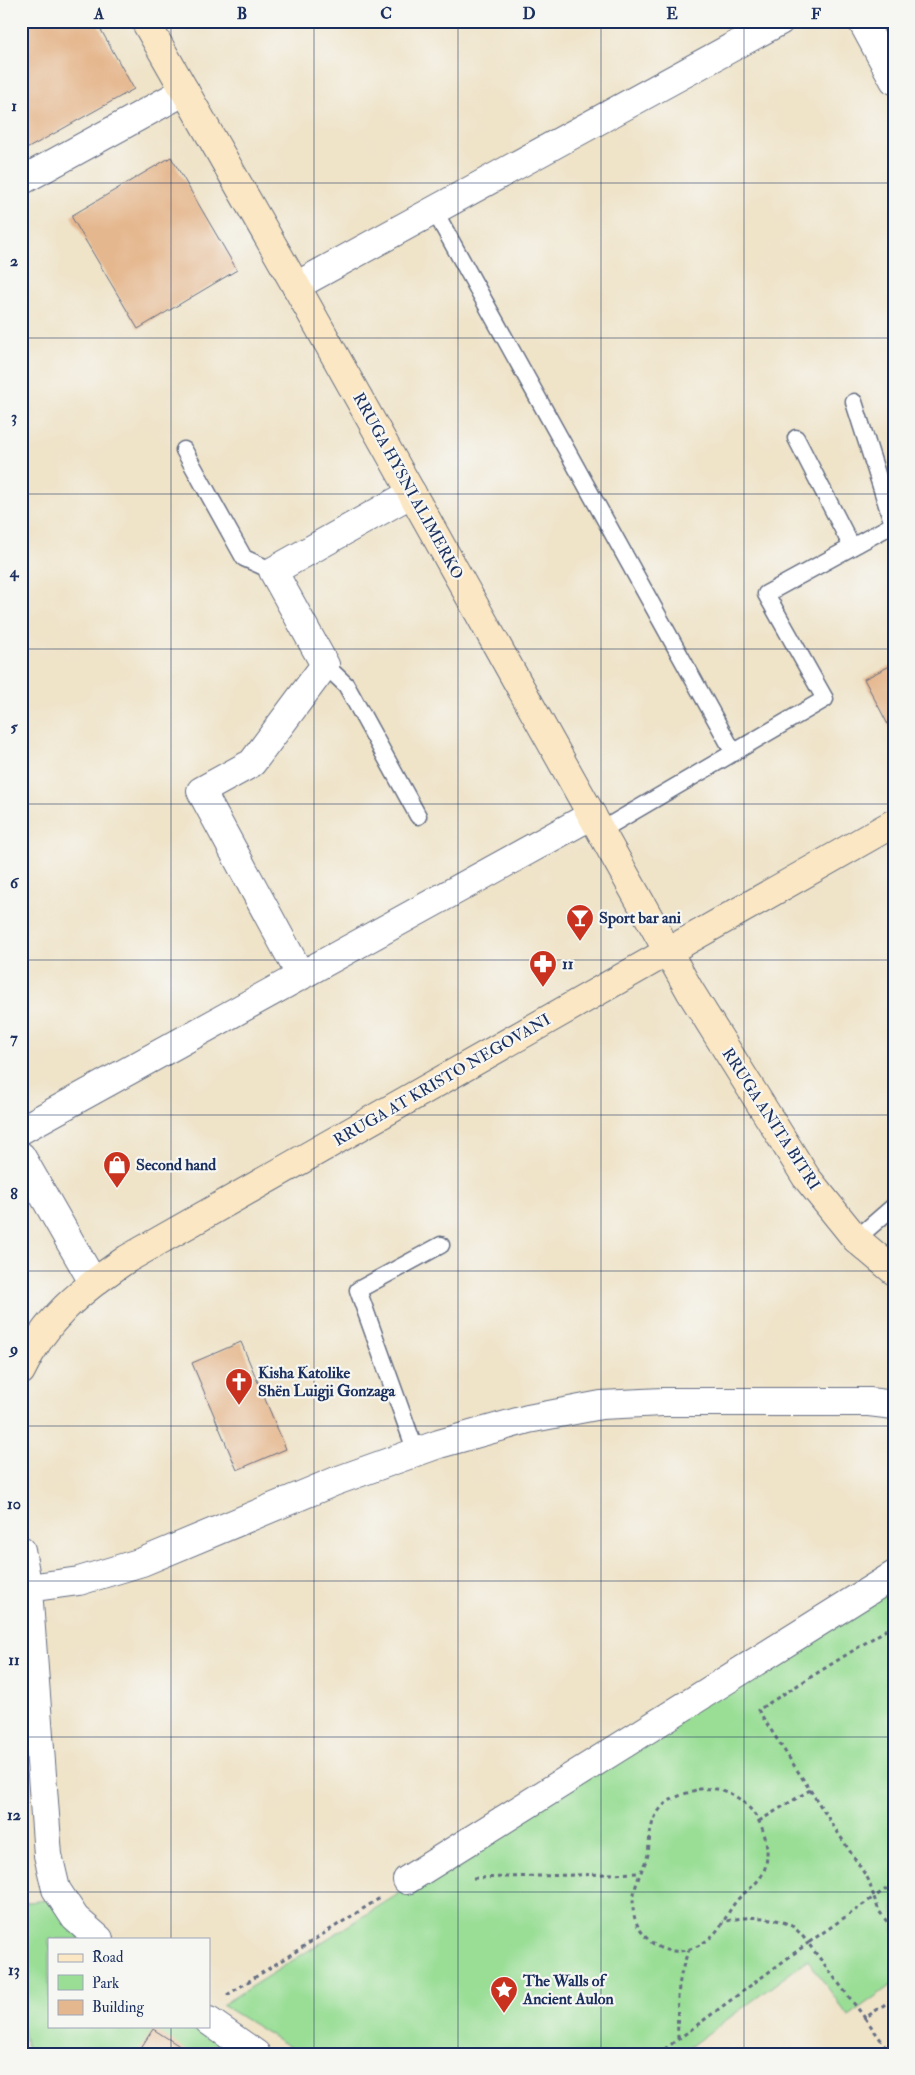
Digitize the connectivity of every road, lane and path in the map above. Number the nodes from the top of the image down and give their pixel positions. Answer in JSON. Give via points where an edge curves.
{"nodes":[{"id":1,"x":145,"y":21,"type":"edge"},
{"id":2,"x":780,"y":21,"type":"edge"},
{"id":3,"x":862,"y":21,"type":"edge"},
{"id":4,"x":894,"y":80,"type":"edge"},
{"id":5,"x":185,"y":91,"type":"junction"},
{"id":6,"x":21,"y":181,"type":"edge"},
{"id":7,"x":434,"y":210,"type":"junction"},
{"id":8,"x":296,"y":286,"type":"junction"},
{"id":9,"x":854,"y":402,"type":"dead end"},
{"id":10,"x":796,"y":438,"type":"dead end"},
{"id":11,"x":184,"y":450,"type":"dead end"},
{"id":12,"x":412,"y":493,"type":"junction"},
{"id":13,"x":894,"y":524,"type":"edge"},
{"id":14,"x":852,"y":547,"type":"junction"},
{"id":15,"x":273,"y":571,"type":"junction"},
{"id":16,"x":324,"y":665,"type":"junction"},
{"id":17,"x":734,"y":753,"type":"junction"},
{"id":18,"x":418,"y":816,"type":"dead end"},
{"id":19,"x":596,"y":823,"type":"junction"},
{"id":20,"x":894,"y":823,"type":"edge"},
{"id":21,"x":668,"y":952,"type":"junction"},
{"id":22,"x":301,"y":976,"type":"junction"},
{"id":23,"x":21,"y":1130,"type":"edge"},
{"id":24,"x":21,"y":1156,"type":"edge"},
{"id":25,"x":894,"y":1206,"type":"edge"},
{"id":26,"x":856,"y":1239,"type":"junction"},
{"id":27,"x":441,"y":1246,"type":"dead end"},
{"id":28,"x":894,"y":1271,"type":"edge"},
{"id":29,"x":93,"y":1282,"type":"junction"},
{"id":30,"x":61,"y":1311,"type":"junction"},
{"id":31,"x":21,"y":1336,"type":"edge"},
{"id":32,"x":21,"y":1371,"type":"edge"},
{"id":33,"x":894,"y":1405,"type":"edge"},
{"id":34,"x":416,"y":1452,"type":"junction"},
{"id":35,"x":21,"y":1550,"type":"edge"},
{"id":36,"x":894,"y":1575,"type":"edge"},
{"id":37,"x":24,"y":1589,"type":"edge"},
{"id":38,"x":894,"y":1625,"type":"edge"},
{"id":39,"x":810,"y":1790,"type":"junction"},
{"id":40,"x":759,"y":1821,"type":"junction"},
{"id":41,"x":640,"y":1872,"type":"junction"},
{"id":42,"x":465,"y":1878,"type":"dead end"},
{"id":43,"x":407,"y":1880,"type":"joint"},
{"id":44,"x":894,"y":1884,"type":"edge"},
{"id":45,"x":874,"y":1897,"type":"junction"},
{"id":46,"x":722,"y":1922,"type":"junction"},
{"id":47,"x":894,"y":1931,"type":"edge"},
{"id":48,"x":98,"y":1938,"type":"edge"},
{"id":49,"x":808,"y":1943,"type":"junction"},
{"id":50,"x":689,"y":1950,"type":"junction"},
{"id":51,"x":225,"y":1996,"type":"dead end"},
{"id":52,"x":894,"y":1998,"type":"edge"},
{"id":53,"x":865,"y":2018,"type":"junction"},
{"id":54,"x":210,"y":2022,"type":"edge"},
{"id":55,"x":678,"y":2039,"type":"junction"},
{"id":56,"x":256,"y":2054,"type":"edge"},
{"id":57,"x":658,"y":2054,"type":"edge"},
{"id":58,"x":890,"y":2054,"type":"edge"}],
"edges":[{"from":1,"to":5,"type":"main road","name":"RRUGA HYSNI ALIMERKO"},
{"from":2,"to":7,"type":"street"},
{"from":3,"to":4,"type":"street"},
{"from":5,"to":6,"type":"street"},
{"from":5,"to":8,"type":"main road","name":"RRUGA HYSNI ALIMERKO"},
{"from":7,"to":8,"type":"street"},
{"from":7,"to":17,"type":"lane"},
{"from":8,"to":12,"type":"main road","name":"RRUGA HYSNI ALIMERKO"},
{"from":9,"to":13,"type":"lane"},
{"from":10,"to":14,"type":"lane"},
{"from":11,"to":15,"type":"lane","via":[[244,558]]},
{"from":12,"to":15,"type":"street"},
{"from":12,"to":19,"type":"main road","name":"RRUGA HYSNI ALIMERKO"},
{"from":13,"to":14,"type":"lane"},
{"from":14,"to":17,"type":"lane","via":[[766,594],[825,699]]},
{"from":15,"to":16,"type":"street"},
{"from":16,"to":18,"type":"lane","via":[[346,685]]},
{"from":16,"to":22,"type":"street","via":[[252,763],[202,791]]},
{"from":17,"to":19,"type":"lane"},
{"from":19,"to":21,"type":"main road","name":"RRUGA HYSNI ALIMERKO"},
{"from":19,"to":22,"type":"street"},
{"from":20,"to":21,"type":"main road","name":"RRUGA AT KRISTO NEGOVANI"},
{"from":21,"to":26,"type":"main road","name":"RRUGA ANITA BITRI","via":[[806,1177]]},
{"from":21,"to":29,"type":"main road","name":"RRUGA AT KRISTO NEGOVANI","via":[[127,1259]]},
{"from":22,"to":23,"type":"street"},
{"from":24,"to":29,"type":"street"},
{"from":25,"to":26,"type":"lane"},
{"from":26,"to":28,"type":"main road","name":"RRUGA ANITA BITRI"},
{"from":27,"to":34,"type":"lane","via":[[358,1290]]},
{"from":29,"to":30,"type":"main road","name":"RRUGA AT KRISTO NEGOVANI"},
{"from":30,"to":31,"type":"main road"},
{"from":30,"to":32,"type":"main road","name":"RRUGA AT KRISTO NEGOVANI","via":[[33,1345]]},
{"from":33,"to":34,"type":"street","via":[[819,1402],[602,1405],[528,1419]]},
{"from":34,"to":37,"type":"street","via":[[336,1481],[142,1562],[79,1581]]},
{"from":35,"to":37,"type":"street"},
{"from":36,"to":43,"type":"street"},
{"from":37,"to":48,"type":"street","via":[[48,1855],[56,1889],[75,1918]]},
{"from":38,"to":39,"type":"path","via":[[758,1710]]},
{"from":39,"to":40,"type":"path"},
{"from":39,"to":45,"type":"path","via":[[868,1879]]},
{"from":40,"to":41,"type":"path","via":[[743,1802],[720,1789],[698,1789],[678,1796],[662,1807],[652,1824],[648,1856]]},
{"from":40,"to":46,"type":"path","via":[[768,1843],[766,1866],[755,1886],[738,1900]]},
{"from":41,"to":42,"type":"path"},
{"from":41,"to":50,"type":"path","via":[[633,1893],[632,1911],[638,1926],[658,1948]]},
{"from":43,"to":51,"type":"path"},
{"from":44,"to":45,"type":"path"},
{"from":45,"to":47,"type":"path","via":[[879,1911]]},
{"from":45,"to":49,"type":"path"},
{"from":46,"to":49,"type":"path","via":[[738,1917],[777,1920],[793,1926]]},
{"from":46,"to":50,"type":"path","via":[[714,1934]]},
{"from":49,"to":53,"type":"path"},
{"from":49,"to":55,"type":"path"},
{"from":50,"to":55,"type":"path","via":[[677,1990]]},
{"from":52,"to":53,"type":"path"},
{"from":53,"to":58,"type":"path"},
{"from":54,"to":56,"type":"street"},
{"from":55,"to":57,"type":"path"}]}
